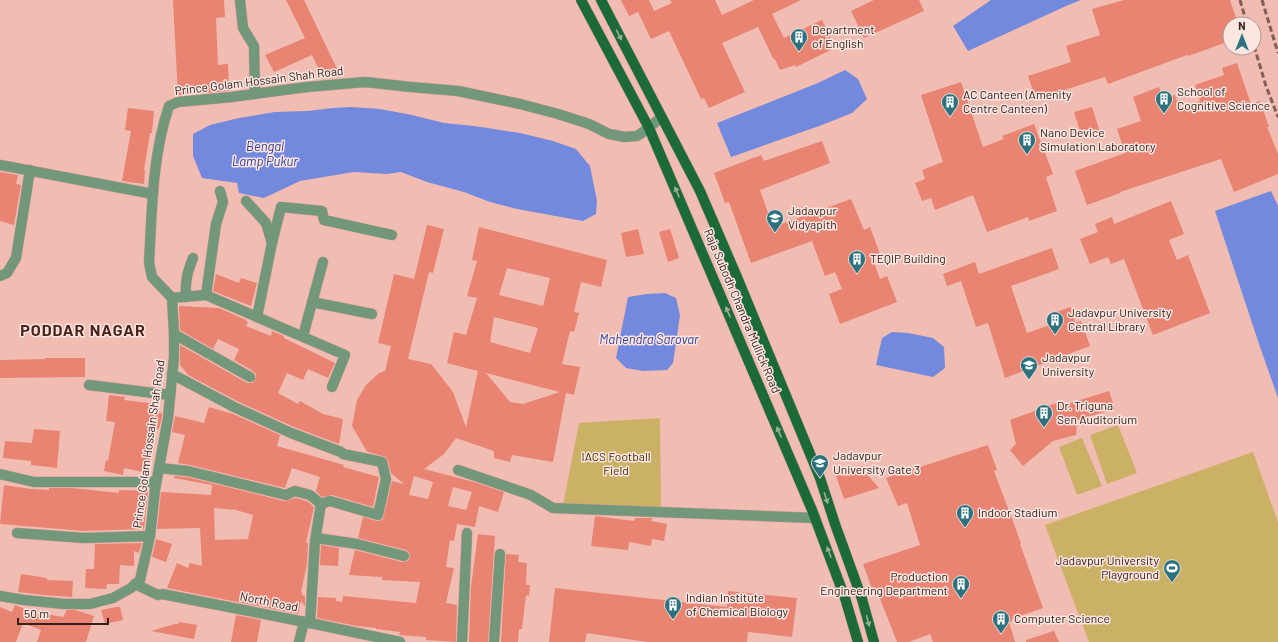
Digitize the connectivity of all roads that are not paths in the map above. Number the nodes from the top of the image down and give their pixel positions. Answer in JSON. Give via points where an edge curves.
{"nodes":[{"id":1,"x":240,"y":0,"type":"edge"},
{"id":2,"x":581,"y":0,"type":"edge"},
{"id":3,"x":601,"y":0,"type":"edge"},
{"id":4,"x":255,"y":94,"type":"junction"},
{"id":5,"x":661,"y":117,"type":"junction"},
{"id":6,"x":649,"y":128,"type":"junction"},
{"id":7,"x":0,"y":165,"type":"edge"},
{"id":8,"x":30,"y":170,"type":"junction"},
{"id":9,"x":220,"y":191,"type":"dead end"},
{"id":10,"x":153,"y":194,"type":"junction"},
{"id":11,"x":246,"y":201,"type":"dead end"},
{"id":12,"x":392,"y":236,"type":"dead end"},
{"id":13,"x":272,"y":243,"type":"junction"},
{"id":14,"x":193,"y":258,"type":"dead end"},
{"id":15,"x":323,"y":262,"type":"dead end"},
{"id":16,"x":0,"y":276,"type":"edge"},
{"id":17,"x":206,"y":295,"type":"junction"},
{"id":18,"x":186,"y":297,"type":"junction"},
{"id":19,"x":172,"y":298,"type":"junction"},
{"id":20,"x":312,"y":302,"type":"junction"},
{"id":21,"x":372,"y":314,"type":"dead end"},
{"id":22,"x":257,"y":316,"type":"junction"},
{"id":23,"x":174,"y":334,"type":"junction"},
{"id":24,"x":303,"y":336,"type":"junction"},
{"id":25,"x":172,"y":374,"type":"junction"},
{"id":26,"x":250,"y":377,"type":"dead end"},
{"id":27,"x":89,"y":385,"type":"dead end"},
{"id":28,"x":332,"y":387,"type":"dead end"},
{"id":29,"x":170,"y":395,"type":"junction"},
{"id":30,"x":159,"y":468,"type":"junction"},
{"id":31,"x":458,"y":470,"type":"dead end"},
{"id":32,"x":0,"y":474,"type":"edge"},
{"id":33,"x":156,"y":482,"type":"junction"},
{"id":34,"x":321,"y":504,"type":"junction"},
{"id":35,"x":815,"y":518,"type":"junction"},
{"id":36,"x":17,"y":533,"type":"dead end"},
{"id":37,"x":467,"y":533,"type":"dead end"},
{"id":38,"x":150,"y":536,"type":"junction"},
{"id":39,"x":316,"y":538,"type":"junction"},
{"id":40,"x":500,"y":554,"type":"dead end"},
{"id":41,"x":404,"y":556,"type":"dead end"},
{"id":42,"x":135,"y":584,"type":"junction"},
{"id":43,"x":0,"y":596,"type":"edge"},
{"id":44,"x":307,"y":622,"type":"junction"},
{"id":45,"x":373,"y":640,"type":"edge"},
{"id":46,"x":299,"y":642,"type":"edge"},
{"id":47,"x":400,"y":642,"type":"edge"},
{"id":48,"x":462,"y":642,"type":"edge"},
{"id":49,"x":494,"y":642,"type":"edge"},
{"id":50,"x":858,"y":642,"type":"edge"},
{"id":51,"x":874,"y":642,"type":"edge"}],
"edges":[{"from":1,"to":4,"type":"street","via":[[243,28],[254,46]]},
{"from":2,"to":6,"type":"main road","name":"Raja Subodh Chandra Mullick Road"},
{"from":3,"to":5,"type":"main road","name":"Raja Subodh Chandra Mullick Road","one_way":true},
{"from":4,"to":6,"type":"street","name":"Prince Golam Hossain Shah Road","via":[[365,82],[466,92],[558,114],[589,124],[609,134],[625,137],[637,136]]},
{"from":4,"to":10,"type":"street","name":"Prince Golam Hossain Shah Road","via":[[178,102],[169,106],[156,162]]},
{"from":5,"to":6,"type":"street","name":"Prince Golam Hossain Shah Road"},
{"from":5,"to":51,"type":"main road","name":"Raja Subodh Chandra Mullick Road","one_way":true,"via":[[689,170],[737,276],[820,478],[862,599]]},
{"from":35,"to":6,"type":"main road","name":"Raja Subodh Chandra Mullick Road","one_way":true},
{"from":7,"to":8,"type":"street"},
{"from":8,"to":10,"type":"street"},
{"from":8,"to":16,"type":"street","via":[[16,258],[7,273]]},
{"from":9,"to":17,"type":"street","via":[[223,202],[216,224]]},
{"from":10,"to":19,"type":"street","name":"Prince Golam Hossain Shah Road","via":[[149,263],[152,277]]},
{"from":11,"to":13,"type":"street","via":[[266,223]]},
{"from":12,"to":13,"type":"street","via":[[324,220],[322,211],[281,207]]},
{"from":13,"to":22,"type":"street"},
{"from":14,"to":18,"type":"street","via":[[185,282]]},
{"from":15,"to":20,"type":"street"},
{"from":17,"to":18,"type":"street"},
{"from":17,"to":22,"type":"street"},
{"from":18,"to":19,"type":"street"},
{"from":19,"to":23,"type":"street","name":"Prince Golam Hossain Shah Road"},
{"from":20,"to":21,"type":"street"},
{"from":20,"to":24,"type":"street"},
{"from":22,"to":24,"type":"street"},
{"from":23,"to":25,"type":"street","name":"Prince Golam Hossain Shah Road"},
{"from":23,"to":26,"type":"street"},
{"from":24,"to":28,"type":"street","via":[[345,355]]},
{"from":25,"to":29,"type":"street","name":"Prince Golam Hossain Shah Road"},
{"from":25,"to":34,"type":"street","via":[[234,407],[291,433],[343,454],[382,462],[386,479],[378,515],[330,501]]},
{"from":27,"to":29,"type":"street"},
{"from":29,"to":30,"type":"street","name":"Prince Golam Hossain Shah Road"},
{"from":30,"to":33,"type":"street","name":"Prince Golam Hossain Shah Road"},
{"from":30,"to":34,"type":"street","via":[[188,471],[286,495],[295,490],[310,494]]},
{"from":31,"to":35,"type":"street","via":[[531,495],[553,508]]},
{"from":32,"to":33,"type":"street","via":[[34,482]]},
{"from":33,"to":38,"type":"street","name":"Prince Golam Hossain Shah Road"},
{"from":34,"to":39,"type":"street"},
{"from":50,"to":35,"type":"main road","name":"Raja Subodh Chandra Mullick Road","one_way":true,"via":[[846,598]]},
{"from":36,"to":38,"type":"street","via":[[84,538]]},
{"from":37,"to":48,"type":"street"},
{"from":38,"to":42,"type":"street","name":"Prince Golam Hossain Shah Road","via":[[140,580]]},
{"from":39,"to":41,"type":"street","via":[[357,544]]},
{"from":39,"to":44,"type":"street"},
{"from":40,"to":49,"type":"street"},
{"from":42,"to":43,"type":"street","via":[[113,598],[90,604],[64,604]]},
{"from":42,"to":44,"type":"street","name":"North Road","via":[[158,595]]},
{"from":44,"to":45,"type":"street","name":"North Road"},
{"from":44,"to":46,"type":"street"},
{"from":45,"to":47,"type":"street","name":"North Road"}]}
